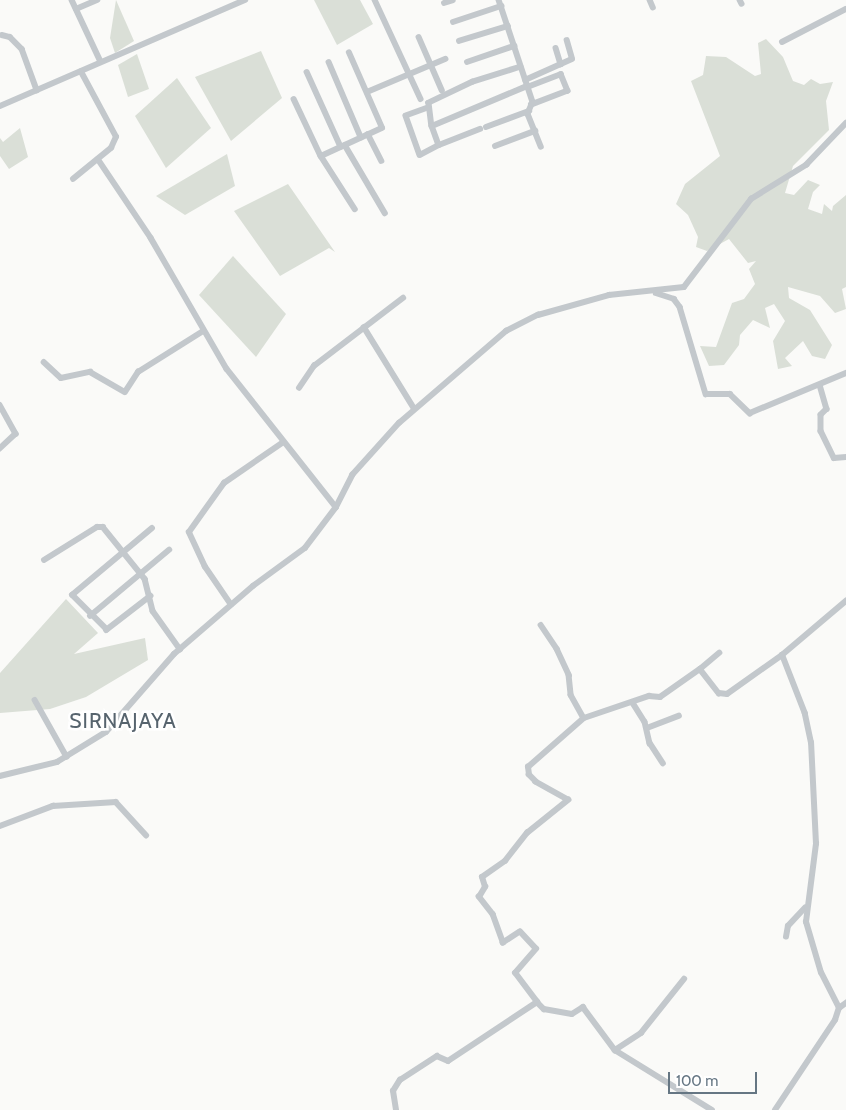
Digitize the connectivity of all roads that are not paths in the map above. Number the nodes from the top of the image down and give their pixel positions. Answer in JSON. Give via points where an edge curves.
{"nodes":[{"id":1,"x":72,"y":0,"type":"edge"},
{"id":2,"x":97,"y":0,"type":"edge"},
{"id":3,"x":245,"y":0,"type":"edge"},
{"id":4,"x":375,"y":0,"type":"edge"},
{"id":5,"x":453,"y":0,"type":"edge"},
{"id":6,"x":444,"y":3,"type":"dead end"},
{"id":7,"x":500,"y":3,"type":"edge"},
{"id":8,"x":76,"y":9,"type":"junction"},
{"id":9,"x":846,"y":9,"type":"edge"},
{"id":10,"x":453,"y":22,"type":"dead end"},
{"id":11,"x":508,"y":26,"type":"junction"},
{"id":12,"x":2,"y":35,"type":"dead end"},
{"id":13,"x":418,"y":37,"type":"dead end"},
{"id":14,"x":459,"y":41,"type":"dead end"},
{"id":15,"x":568,"y":41,"type":"dead end"},
{"id":16,"x":782,"y":42,"type":"dead end"},
{"id":17,"x":514,"y":46,"type":"junction"},
{"id":18,"x":556,"y":48,"type":"dead end"},
{"id":19,"x":349,"y":53,"type":"dead end"},
{"id":20,"x":445,"y":59,"type":"dead end"},
{"id":21,"x":101,"y":62,"type":"junction"},
{"id":22,"x":329,"y":62,"type":"dead end"},
{"id":23,"x":467,"y":62,"type":"dead end"},
{"id":24,"x":561,"y":64,"type":"junction"},
{"id":25,"x":430,"y":65,"type":"junction"},
{"id":26,"x":521,"y":67,"type":"junction"},
{"id":27,"x":80,"y":72,"type":"junction"},
{"id":28,"x":306,"y":72,"type":"dead end"},
{"id":29,"x":409,"y":74,"type":"junction"},
{"id":30,"x":528,"y":84,"type":"junction"},
{"id":31,"x":37,"y":90,"type":"junction"},
{"id":32,"x":442,"y":90,"type":"dead end"},
{"id":33,"x":367,"y":92,"type":"junction"},
{"id":34,"x":294,"y":99,"type":"dead end"},
{"id":35,"x":421,"y":99,"type":"dead end"},
{"id":36,"x":0,"y":106,"type":"edge"},
{"id":37,"x":428,"y":108,"type":"junction"},
{"id":38,"x":530,"y":108,"type":"junction"},
{"id":39,"x":846,"y":123,"type":"edge"},
{"id":40,"x":432,"y":126,"type":"junction"},
{"id":41,"x":535,"y":131,"type":"junction"},
{"id":42,"x":368,"y":134,"type":"junction"},
{"id":43,"x":362,"y":137,"type":"junction"},
{"id":44,"x":439,"y":145,"type":"junction"},
{"id":45,"x":343,"y":146,"type":"junction"},
{"id":46,"x":495,"y":146,"type":"dead end"},
{"id":47,"x":541,"y":147,"type":"dead end"},
{"id":48,"x":321,"y":156,"type":"junction"},
{"id":49,"x":98,"y":159,"type":"junction"},
{"id":50,"x":382,"y":161,"type":"dead end"},
{"id":51,"x":72,"y":179,"type":"dead end"},
{"id":52,"x":355,"y":209,"type":"dead end"},
{"id":53,"x":385,"y":214,"type":"dead end"},
{"id":54,"x":654,"y":292,"type":"junction"},
{"id":55,"x":403,"y":298,"type":"dead end"},
{"id":56,"x":364,"y":327,"type":"junction"},
{"id":57,"x":203,"y":331,"type":"junction"},
{"id":58,"x":44,"y":362,"type":"dead end"},
{"id":59,"x":846,"y":373,"type":"edge"},
{"id":60,"x":820,"y":385,"type":"junction"},
{"id":61,"x":299,"y":388,"type":"dead end"},
{"id":62,"x":0,"y":405,"type":"edge"},
{"id":63,"x":414,"y":408,"type":"junction"},
{"id":64,"x":282,"y":443,"type":"junction"},
{"id":65,"x":0,"y":449,"type":"edge"},
{"id":66,"x":846,"y":457,"type":"edge"},
{"id":67,"x":336,"y":507,"type":"junction"},
{"id":68,"x":152,"y":528,"type":"dead end"},
{"id":69,"x":169,"y":550,"type":"dead end"},
{"id":70,"x":124,"y":552,"type":"junction"},
{"id":71,"x":44,"y":560,"type":"dead end"},
{"id":72,"x":141,"y":574,"type":"junction"},
{"id":73,"x":151,"y":596,"type":"junction"},
{"id":74,"x":846,"y":601,"type":"edge"},
{"id":75,"x":231,"y":605,"type":"junction"},
{"id":76,"x":90,"y":616,"type":"junction"},
{"id":77,"x":541,"y":625,"type":"dead end"},
{"id":78,"x":180,"y":649,"type":"junction"},
{"id":79,"x":719,"y":653,"type":"dead end"},
{"id":80,"x":782,"y":655,"type":"junction"},
{"id":81,"x":700,"y":669,"type":"junction"},
{"id":82,"x":35,"y":700,"type":"dead end"},
{"id":83,"x":633,"y":703,"type":"junction"},
{"id":84,"x":679,"y":716,"type":"dead end"},
{"id":85,"x":584,"y":718,"type":"junction"},
{"id":86,"x":647,"y":728,"type":"junction"},
{"id":87,"x":67,"y":757,"type":"junction"},
{"id":88,"x":664,"y":763,"type":"dead end"},
{"id":89,"x":0,"y":776,"type":"edge"},
{"id":90,"x":0,"y":826,"type":"edge"},
{"id":91,"x":146,"y":835,"type":"dead end"},
{"id":92,"x":805,"y":908,"type":"junction"},
{"id":93,"x":786,"y":937,"type":"dead end"},
{"id":94,"x":684,"y":980,"type":"dead end"},
{"id":95,"x":537,"y":1002,"type":"junction"},
{"id":96,"x":846,"y":1003,"type":"edge"},
{"id":97,"x":838,"y":1008,"type":"junction"},
{"id":98,"x":615,"y":1050,"type":"junction"},
{"id":99,"x":396,"y":1110,"type":"edge"},
{"id":100,"x":712,"y":1110,"type":"edge"},
{"id":101,"x":775,"y":1110,"type":"edge"}],
"edges":[{"from":1,"to":8,"type":"street"},
{"from":2,"to":8,"type":"street"},
{"from":3,"to":21,"type":"street"},
{"from":4,"to":29,"type":"street"},
{"from":5,"to":6,"type":"street"},
{"from":7,"to":10,"type":"street"},
{"from":7,"to":11,"type":"street"},
{"from":8,"to":21,"type":"street"},
{"from":9,"to":16,"type":"street"},
{"from":11,"to":14,"type":"street"},
{"from":11,"to":17,"type":"street"},
{"from":12,"to":31,"type":"street","via":[[10,37],[22,48]]},
{"from":13,"to":25,"type":"street"},
{"from":15,"to":24,"type":"street","via":[[572,59]]},
{"from":17,"to":23,"type":"street"},
{"from":17,"to":26,"type":"street"},
{"from":18,"to":24,"type":"street"},
{"from":19,"to":33,"type":"street"},
{"from":20,"to":25,"type":"street"},
{"from":21,"to":27,"type":"street"},
{"from":22,"to":43,"type":"street"},
{"from":24,"to":30,"type":"street"},
{"from":25,"to":29,"type":"street"},
{"from":25,"to":32,"type":"street"},
{"from":26,"to":30,"type":"street"},
{"from":26,"to":37,"type":"street","via":[[473,82],[429,103]]},
{"from":27,"to":31,"type":"street"},
{"from":27,"to":49,"type":"street","via":[[116,137]]},
{"from":28,"to":45,"type":"street"},
{"from":29,"to":33,"type":"street"},
{"from":29,"to":35,"type":"street"},
{"from":30,"to":38,"type":"street"},
{"from":30,"to":38,"type":"street","via":[[561,74],[568,91]]},
{"from":30,"to":40,"type":"street"},
{"from":31,"to":36,"type":"street"},
{"from":33,"to":42,"type":"street","via":[[382,128]]},
{"from":34,"to":48,"type":"street"},
{"from":37,"to":40,"type":"street"},
{"from":37,"to":44,"type":"street","via":[[406,116],[420,155]]},
{"from":38,"to":41,"type":"street"},
{"from":38,"to":44,"type":"street"},
{"from":39,"to":54,"type":"street","via":[[806,165],[750,199],[684,287]]},
{"from":40,"to":44,"type":"street"},
{"from":41,"to":46,"type":"street"},
{"from":41,"to":47,"type":"street"},
{"from":42,"to":43,"type":"street"},
{"from":42,"to":50,"type":"street"},
{"from":43,"to":45,"type":"street"},
{"from":45,"to":48,"type":"street"},
{"from":45,"to":53,"type":"street"},
{"from":48,"to":52,"type":"street"},
{"from":49,"to":51,"type":"street"},
{"from":49,"to":57,"type":"street","via":[[151,238]]},
{"from":54,"to":60,"type":"street","via":[[677,302],[708,395],[730,394],[746,411],[755,413]]},
{"from":54,"to":63,"type":"street","via":[[608,295],[520,323]]},
{"from":55,"to":56,"type":"street"},
{"from":56,"to":61,"type":"street","via":[[314,366]]},
{"from":56,"to":63,"type":"street"},
{"from":57,"to":58,"type":"street","via":[[138,372],[125,392],[90,372],[62,378]]},
{"from":57,"to":64,"type":"street"},
{"from":59,"to":60,"type":"street"},
{"from":60,"to":66,"type":"street","via":[[828,409],[821,415],[821,430],[834,458]]},
{"from":62,"to":65,"type":"street","via":[[16,434]]},
{"from":63,"to":67,"type":"street","via":[[361,463]]},
{"from":64,"to":67,"type":"street"},
{"from":64,"to":75,"type":"street","via":[[224,483],[189,532],[204,567]]},
{"from":67,"to":75,"type":"street","via":[[299,553]]},
{"from":68,"to":70,"type":"street"},
{"from":69,"to":72,"type":"street"},
{"from":70,"to":71,"type":"street","via":[[108,531],[97,526]]},
{"from":70,"to":72,"type":"street"},
{"from":70,"to":76,"type":"street","via":[[72,595]]},
{"from":72,"to":73,"type":"street"},
{"from":72,"to":76,"type":"street"},
{"from":73,"to":76,"type":"street","via":[[109,630]]},
{"from":73,"to":78,"type":"street","via":[[153,611]]},
{"from":74,"to":80,"type":"street"},
{"from":75,"to":78,"type":"street"},
{"from":77,"to":85,"type":"street","via":[[557,648],[569,675],[572,695]]},
{"from":78,"to":87,"type":"street","via":[[106,732]]},
{"from":79,"to":81,"type":"street"},
{"from":80,"to":81,"type":"street","via":[[727,694],[719,693]]},
{"from":80,"to":92,"type":"street","via":[[805,714],[811,743],[816,844]]},
{"from":81,"to":83,"type":"street","via":[[660,697],[649,696]]},
{"from":82,"to":87,"type":"street"},
{"from":83,"to":85,"type":"street"},
{"from":83,"to":86,"type":"street"},
{"from":84,"to":86,"type":"street"},
{"from":85,"to":95,"type":"street","via":[[527,770],[536,782],[568,800],[527,833],[511,855],[481,880],[485,887],[479,897],[494,915],[503,943],[520,932],[537,950],[515,973]]},
{"from":86,"to":88,"type":"street","via":[[646,736]]},
{"from":87,"to":89,"type":"street"},
{"from":90,"to":91,"type":"street","via":[[52,806],[116,802]]},
{"from":92,"to":93,"type":"street","via":[[788,926]]},
{"from":92,"to":97,"type":"street","via":[[814,952]]},
{"from":94,"to":98,"type":"street","via":[[641,1033]]},
{"from":95,"to":98,"type":"street","via":[[544,1009],[572,1014],[582,1007]]},
{"from":95,"to":99,"type":"street","via":[[448,1060],[437,1056],[400,1080],[393,1091]]},
{"from":96,"to":97,"type":"street"},
{"from":97,"to":101,"type":"street","via":[[835,1020]]},
{"from":98,"to":100,"type":"street"}]}
